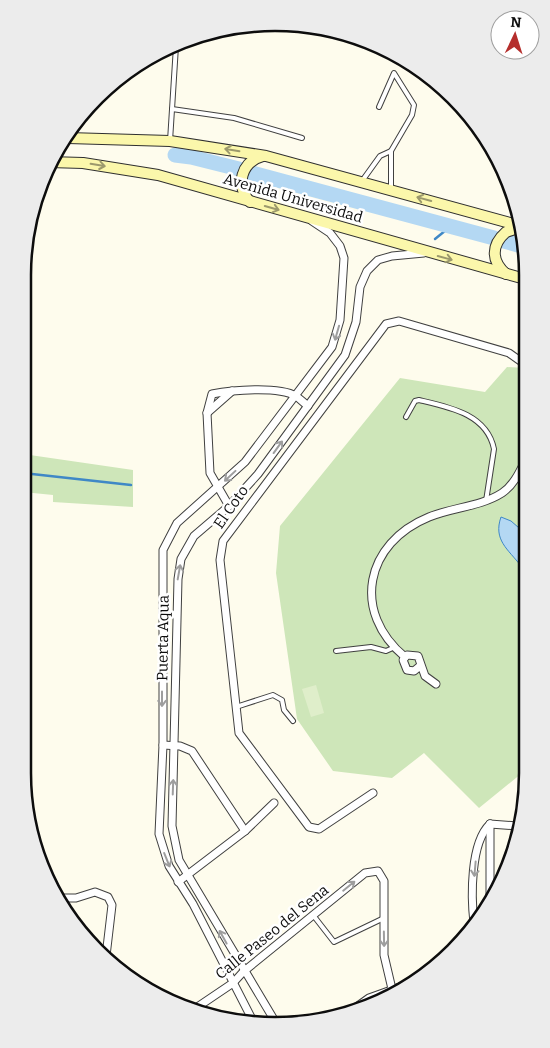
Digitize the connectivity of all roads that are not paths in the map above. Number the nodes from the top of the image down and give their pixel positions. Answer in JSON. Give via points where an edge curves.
{"nodes":[{"id":1,"x":176,"y":53,"type":"edge"},
{"id":2,"x":379,"y":107,"type":"dead end"},
{"id":3,"x":172,"y":109,"type":"junction"},
{"id":4,"x":73,"y":138,"type":"edge"},
{"id":5,"x":302,"y":138,"type":"dead end"},
{"id":6,"x":170,"y":141,"type":"junction"},
{"id":7,"x":391,"y":151,"type":"junction"},
{"id":8,"x":266,"y":156,"type":"junction"},
{"id":9,"x":59,"y":162,"type":"edge"},
{"id":10,"x":361,"y":182,"type":"junction"},
{"id":11,"x":391,"y":190,"type":"junction"},
{"id":12,"x":250,"y":202,"type":"junction"},
{"id":13,"x":310,"y":219,"type":"junction"},
{"id":14,"x":513,"y":225,"type":"edge"},
{"id":15,"x":514,"y":229,"type":"edge"},
{"id":16,"x":426,"y":252,"type":"junction"},
{"id":17,"x":506,"y":274,"type":"junction"},
{"id":18,"x":519,"y":277,"type":"edge"},
{"id":19,"x":519,"y":360,"type":"edge"},
{"id":20,"x":232,"y":390,"type":"junction"},
{"id":21,"x":296,"y":396,"type":"junction"},
{"id":22,"x":308,"y":406,"type":"junction"},
{"id":23,"x":207,"y":413,"type":"junction"},
{"id":24,"x":406,"y":417,"type":"dead end"},
{"id":25,"x":519,"y":472,"type":"edge"},
{"id":26,"x":218,"y":488,"type":"junction"},
{"id":27,"x":486,"y":501,"type":"junction"},
{"id":28,"x":229,"y":506,"type":"junction"},
{"id":29,"x":396,"y":647,"type":"junction"},
{"id":30,"x":336,"y":651,"type":"dead end"},
{"id":31,"x":405,"y":657,"type":"junction"},
{"id":32,"x":420,"y":666,"type":"junction"},
{"id":33,"x":436,"y":684,"type":"dead end"},
{"id":34,"x":235,"y":708,"type":"junction"},
{"id":35,"x":293,"y":722,"type":"dead end"},
{"id":36,"x":162,"y":745,"type":"junction"},
{"id":37,"x":175,"y":745,"type":"junction"},
{"id":38,"x":373,"y":793,"type":"dead end"},
{"id":39,"x":274,"y":803,"type":"dead end"},
{"id":40,"x":490,"y":824,"type":"junction"},
{"id":41,"x":513,"y":826,"type":"edge"},
{"id":42,"x":245,"y":831,"type":"junction"},
{"id":43,"x":189,"y":875,"type":"junction"},
{"id":44,"x":178,"y":882,"type":"junction"},
{"id":45,"x":490,"y":888,"type":"edge"},
{"id":46,"x":66,"y":898,"type":"edge"},
{"id":47,"x":474,"y":914,"type":"edge"},
{"id":48,"x":313,"y":915,"type":"junction"},
{"id":49,"x":384,"y":918,"type":"junction"},
{"id":50,"x":107,"y":949,"type":"edge"},
{"id":51,"x":243,"y":972,"type":"junction"},
{"id":52,"x":233,"y":982,"type":"junction"},
{"id":53,"x":392,"y":987,"type":"edge"},
{"id":54,"x":201,"y":1005,"type":"edge"},
{"id":55,"x":250,"y":1015,"type":"edge"},
{"id":56,"x":272,"y":1017,"type":"edge"}],
"edges":[{"from":1,"to":3,"type":"lane"},
{"from":2,"to":7,"type":"lane","via":[[394,73],[414,105],[412,115]]},
{"from":3,"to":5,"type":"lane","via":[[234,118]]},
{"from":3,"to":6,"type":"lane"},
{"from":4,"to":6,"type":"main road","name":"Avenida Universidad"},
{"from":8,"to":6,"type":"main road","name":"Avenida Universidad","one_way":true},
{"from":7,"to":10,"type":"lane","via":[[380,156]]},
{"from":7,"to":11,"type":"lane"},
{"from":8,"to":10,"type":"main road","name":"Avenida Universidad"},
{"from":8,"to":12,"type":"main road","via":[[251,161],[242,174],[242,189]]},
{"from":9,"to":12,"type":"main road","name":"Avenida Universidad","one_way":true,"via":[[158,175]]},
{"from":10,"to":11,"type":"main road","name":"Avenida Universidad"},
{"from":14,"to":11,"type":"main road","name":"Avenida Universidad","one_way":true},
{"from":12,"to":13,"type":"main road","name":"Avenida Universidad","one_way":true},
{"from":13,"to":16,"type":"main road","name":"Avenida Universidad"},
{"from":13,"to":21,"type":"street","name":"Puerta Aqua","one_way":true,"via":[[330,233],[340,246],[344,258],[344,285],[340,320],[332,347]]},
{"from":15,"to":17,"type":"main road","via":[[506,232],[494,250],[496,264]]},
{"from":16,"to":17,"type":"main road","name":"Avenida Universidad","one_way":true},
{"from":16,"to":22,"type":"street","name":"Puerta Aqua","via":[[378,260],[367,270],[360,287],[356,322],[346,355]]},
{"from":17,"to":18,"type":"main road","name":"Avenida Universidad"},
{"from":19,"to":34,"type":"street","name":"El Coto","via":[[509,353],[399,321],[381,328],[224,541],[220,560]]},
{"from":20,"to":21,"type":"street","via":[[284,392]]},
{"from":20,"to":23,"type":"street"},
{"from":20,"to":23,"type":"street","via":[[212,394]]},
{"from":21,"to":22,"type":"street"},
{"from":21,"to":26,"type":"street","name":"Puerta Aqua","one_way":true,"via":[[245,462]]},
{"from":28,"to":22,"type":"street","name":"Puerta Aqua","one_way":true,"via":[[258,474]]},
{"from":23,"to":26,"type":"street","via":[[210,473]]},
{"from":24,"to":27,"type":"lane","via":[[415,401],[419,400],[463,412],[482,424],[494,448]]},
{"from":25,"to":27,"type":"street","via":[[502,492]]},
{"from":26,"to":28,"type":"street"},
{"from":26,"to":36,"type":"street","name":"Puerta Aqua","one_way":true,"via":[[177,523],[163,550]]},
{"from":27,"to":29,"type":"street","via":[[430,516],[413,524],[388,548],[378,564],[370,588],[371,605],[376,619]]},
{"from":37,"to":28,"type":"street","name":"Puerta Aqua","one_way":true,"via":[[181,559],[194,536]]},
{"from":29,"to":30,"type":"lane","via":[[386,651],[372,647]]},
{"from":29,"to":31,"type":"street"},
{"from":31,"to":32,"type":"street","via":[[415,654],[420,659]]},
{"from":31,"to":32,"type":"street","via":[[403,664],[407,670],[414,671]]},
{"from":32,"to":33,"type":"street","via":[[425,676]]},
{"from":34,"to":35,"type":"lane","via":[[273,695],[282,700],[284,710]]},
{"from":34,"to":38,"type":"street","name":"El Coto","via":[[240,736],[309,828],[319,829]]},
{"from":36,"to":37,"type":"street"},
{"from":36,"to":44,"type":"street","name":"Puerta Aqua","one_way":true,"via":[[159,834]]},
{"from":37,"to":42,"type":"street","via":[[192,751]]},
{"from":43,"to":37,"type":"street","name":"Puerta Aqua","one_way":true,"via":[[180,860],[172,826]]},
{"from":39,"to":42,"type":"street"},
{"from":40,"to":41,"type":"street"},
{"from":40,"to":45,"type":"street"},
{"from":40,"to":47,"type":"street","one_way":true,"via":[[480,836],[477,848]]},
{"from":42,"to":43,"type":"street"},
{"from":43,"to":44,"type":"street"},
{"from":51,"to":43,"type":"street","name":"Puerta Aqua","one_way":true},
{"from":44,"to":52,"type":"street","name":"Puerta Aqua","via":[[193,904]]},
{"from":46,"to":50,"type":"street","via":[[95,892],[108,897],[112,905]]},
{"from":48,"to":49,"type":"lane","via":[[334,942]]},
{"from":48,"to":49,"type":"street","name":"Calle Paseo del Sena","one_way":true,"via":[[365,873],[378,871],[384,881]]},
{"from":48,"to":51,"type":"street","name":"Calle Paseo del Sena"},
{"from":49,"to":53,"type":"street","one_way":true,"via":[[384,955]]},
{"from":51,"to":52,"type":"street","name":"Calle Paseo del Sena"},
{"from":51,"to":56,"type":"street","name":"Puerta Aqua"},
{"from":52,"to":54,"type":"street","name":"Calle Paseo del Sena"},
{"from":52,"to":55,"type":"street","name":"Puerta Aqua"}]}
